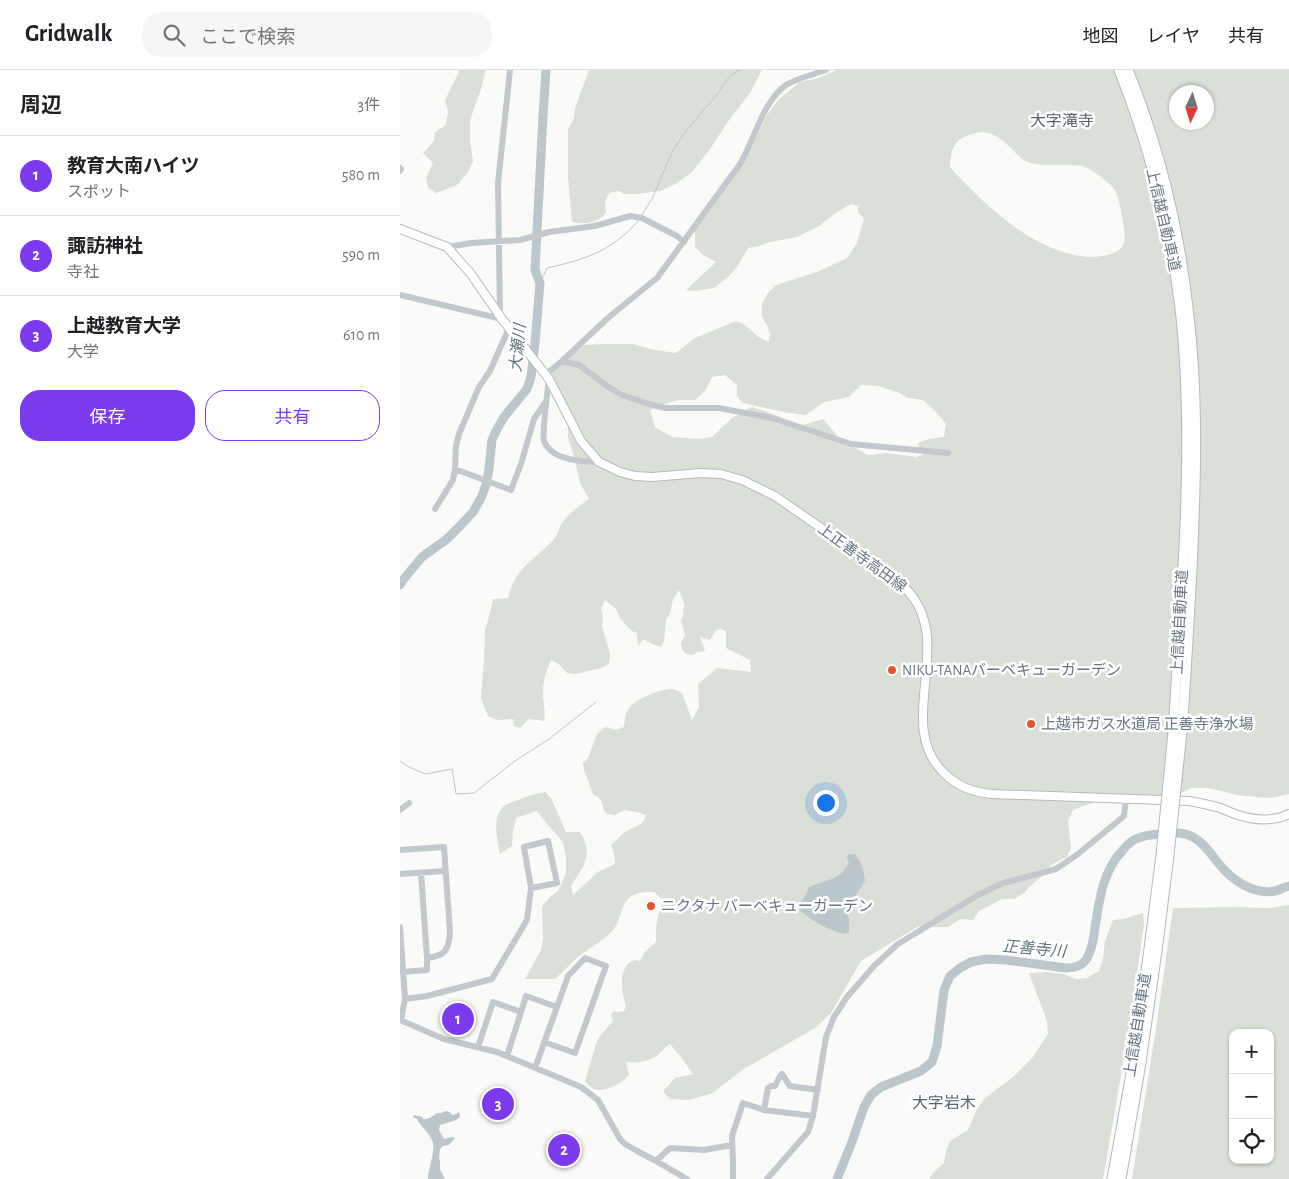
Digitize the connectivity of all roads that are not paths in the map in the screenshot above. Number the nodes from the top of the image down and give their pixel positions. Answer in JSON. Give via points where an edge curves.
{"nodes":[{"id":1,"x":510,"y":70,"type":"edge"},
{"id":2,"x":826,"y":70,"type":"edge"},
{"id":3,"x":1119,"y":70,"type":"edge"},
{"id":4,"x":1128,"y":70,"type":"edge"},
{"id":5,"x":1147,"y":138,"type":"junction"},
{"id":6,"x":400,"y":229,"type":"edge"},
{"id":7,"x":499,"y":241,"type":"junction"},
{"id":8,"x":684,"y":242,"type":"junction"},
{"id":9,"x":447,"y":248,"type":"junction"},
{"id":10,"x":400,"y":295,"type":"edge"},
{"id":11,"x":501,"y":317,"type":"junction"},
{"id":12,"x":509,"y":328,"type":"junction"},
{"id":13,"x":562,"y":361,"type":"junction"},
{"id":14,"x":547,"y":377,"type":"junction"},
{"id":15,"x":545,"y":404,"type":"junction"},
{"id":16,"x":948,"y":453,"type":"dead end"},
{"id":17,"x":599,"y":462,"type":"junction"},
{"id":18,"x":455,"y":469,"type":"junction"},
{"id":19,"x":435,"y":509,"type":"dead end"},
{"id":20,"x":1126,"y":799,"type":"junction"},
{"id":21,"x":409,"y":803,"type":"dead end"},
{"id":22,"x":400,"y":810,"type":"edge"},
{"id":23,"x":1289,"y":814,"type":"edge"},
{"id":24,"x":400,"y":850,"type":"edge"},
{"id":25,"x":445,"y":871,"type":"junction"},
{"id":26,"x":421,"y":873,"type":"junction"},
{"id":27,"x":400,"y":874,"type":"edge"},
{"id":28,"x":531,"y":888,"type":"junction"},
{"id":29,"x":400,"y":927,"type":"edge"},
{"id":30,"x":1153,"y":950,"type":"junction"},
{"id":31,"x":426,"y":958,"type":"junction"},
{"id":32,"x":402,"y":971,"type":"edge"},
{"id":33,"x":405,"y":999,"type":"junction"},
{"id":34,"x":557,"y":1007,"type":"junction"},
{"id":35,"x":521,"y":1012,"type":"junction"},
{"id":36,"x":400,"y":1020,"type":"edge"},
{"id":37,"x":544,"y":1042,"type":"junction"},
{"id":38,"x":478,"y":1047,"type":"junction"},
{"id":39,"x":506,"y":1056,"type":"junction"},
{"id":40,"x":535,"y":1068,"type":"junction"},
{"id":41,"x":818,"y":1090,"type":"junction"},
{"id":42,"x":764,"y":1110,"type":"junction"},
{"id":43,"x":813,"y":1116,"type":"junction"},
{"id":44,"x":732,"y":1145,"type":"junction"},
{"id":45,"x":656,"y":1161,"type":"junction"},
{"id":46,"x":687,"y":1179,"type":"edge"},
{"id":47,"x":733,"y":1179,"type":"edge"},
{"id":48,"x":767,"y":1179,"type":"edge"},
{"id":49,"x":1112,"y":1179,"type":"edge"},
{"id":50,"x":1121,"y":1179,"type":"edge"}],
"edges":[{"from":1,"to":7,"type":"street","via":[[498,183]]},
{"from":2,"to":8,"type":"street","via":[[778,91],[740,164]]},
{"from":3,"to":5,"type":"highway","name":"上信越自動車道"},
{"from":4,"to":5,"type":"highway","name":"上信越自動車道"},
{"from":5,"to":30,"type":"highway","name":"上信越自動車道","bridge":true,"via":[[1159,197],[1184,278],[1194,372],[1196,477],[1187,669],[1177,732],[1169,855]]},
{"from":6,"to":9,"type":"main road","name":"上正善寺高田線"},
{"from":7,"to":8,"type":"street","via":[[595,226],[630,216],[642,218]]},
{"from":7,"to":9,"type":"street"},
{"from":7,"to":11,"type":"street"},
{"from":8,"to":13,"type":"street","via":[[657,278]]},
{"from":9,"to":11,"type":"main road","name":"上正善寺高田線","via":[[471,274]]},
{"from":10,"to":11,"type":"street"},
{"from":11,"to":12,"type":"main road","name":"上正善寺高田線"},
{"from":12,"to":14,"type":"main road","name":"上正善寺高田線"},
{"from":12,"to":18,"type":"street","via":[[490,372],[478,387],[459,434]]},
{"from":13,"to":14,"type":"street"},
{"from":13,"to":16,"type":"street","via":[[579,366],[622,395],[665,408],[719,408],[772,418],[851,444]]},
{"from":14,"to":15,"type":"street"},
{"from":14,"to":17,"type":"main road","name":"上正善寺高田線","via":[[581,441]]},
{"from":15,"to":17,"type":"street","via":[[544,440],[548,447],[565,458]]},
{"from":15,"to":18,"type":"street","via":[[534,419],[511,490]]},
{"from":17,"to":20,"type":"main road","name":"上正善寺高田線","via":[[635,476],[708,473],[742,480],[775,496],[907,590],[915,598],[925,621],[928,642],[924,740],[935,764],[958,785],[992,794]]},
{"from":18,"to":19,"type":"street","via":[[453,480]]},
{"from":20,"to":23,"type":"main road","name":"上正善寺高田線","via":[[1189,801],[1253,819]]},
{"from":20,"to":41,"type":"street","via":[[1124,816],[1056,869],[1004,882],[978,895],[898,944],[875,965],[834,1017],[826,1037]]},
{"from":21,"to":22,"type":"street"},
{"from":24,"to":25,"type":"street","via":[[444,847]]},
{"from":25,"to":26,"type":"street"},
{"from":25,"to":31,"type":"street","via":[[450,938],[442,955]]},
{"from":26,"to":27,"type":"street"},
{"from":26,"to":31,"type":"street"},
{"from":28,"to":28,"type":"street","via":[[524,847],[548,841],[557,883]]},
{"from":28,"to":33,"type":"street","via":[[527,920],[492,979]]},
{"from":29,"to":32,"type":"street"},
{"from":30,"to":49,"type":"highway","name":"上信越自動車道"},
{"from":30,"to":50,"type":"highway","name":"上信越自動車道","via":[[1140,1069]]},
{"from":31,"to":32,"type":"street","via":[[428,970]]},
{"from":32,"to":33,"type":"street"},
{"from":33,"to":36,"type":"street"},
{"from":34,"to":35,"type":"street","via":[[526,996]]},
{"from":34,"to":37,"type":"street"},
{"from":34,"to":37,"type":"street","via":[[568,976],[585,958],[606,966],[575,1053]]},
{"from":35,"to":38,"type":"street","via":[[493,1002]]},
{"from":35,"to":39,"type":"street"},
{"from":36,"to":38,"type":"street","via":[[444,1039]]},
{"from":37,"to":40,"type":"street"},
{"from":38,"to":39,"type":"street"},
{"from":39,"to":40,"type":"street"},
{"from":40,"to":45,"type":"street","via":[[574,1084],[598,1100],[620,1139]]},
{"from":41,"to":42,"type":"street","via":[[790,1086],[782,1074],[775,1086],[768,1088]]},
{"from":41,"to":43,"type":"street"},
{"from":42,"to":43,"type":"street"},
{"from":42,"to":44,"type":"street","via":[[743,1103]]},
{"from":43,"to":48,"type":"street","via":[[808,1132]]},
{"from":44,"to":45,"type":"street","via":[[704,1150],[670,1148]]},
{"from":44,"to":47,"type":"street"},
{"from":45,"to":46,"type":"street"}]}
